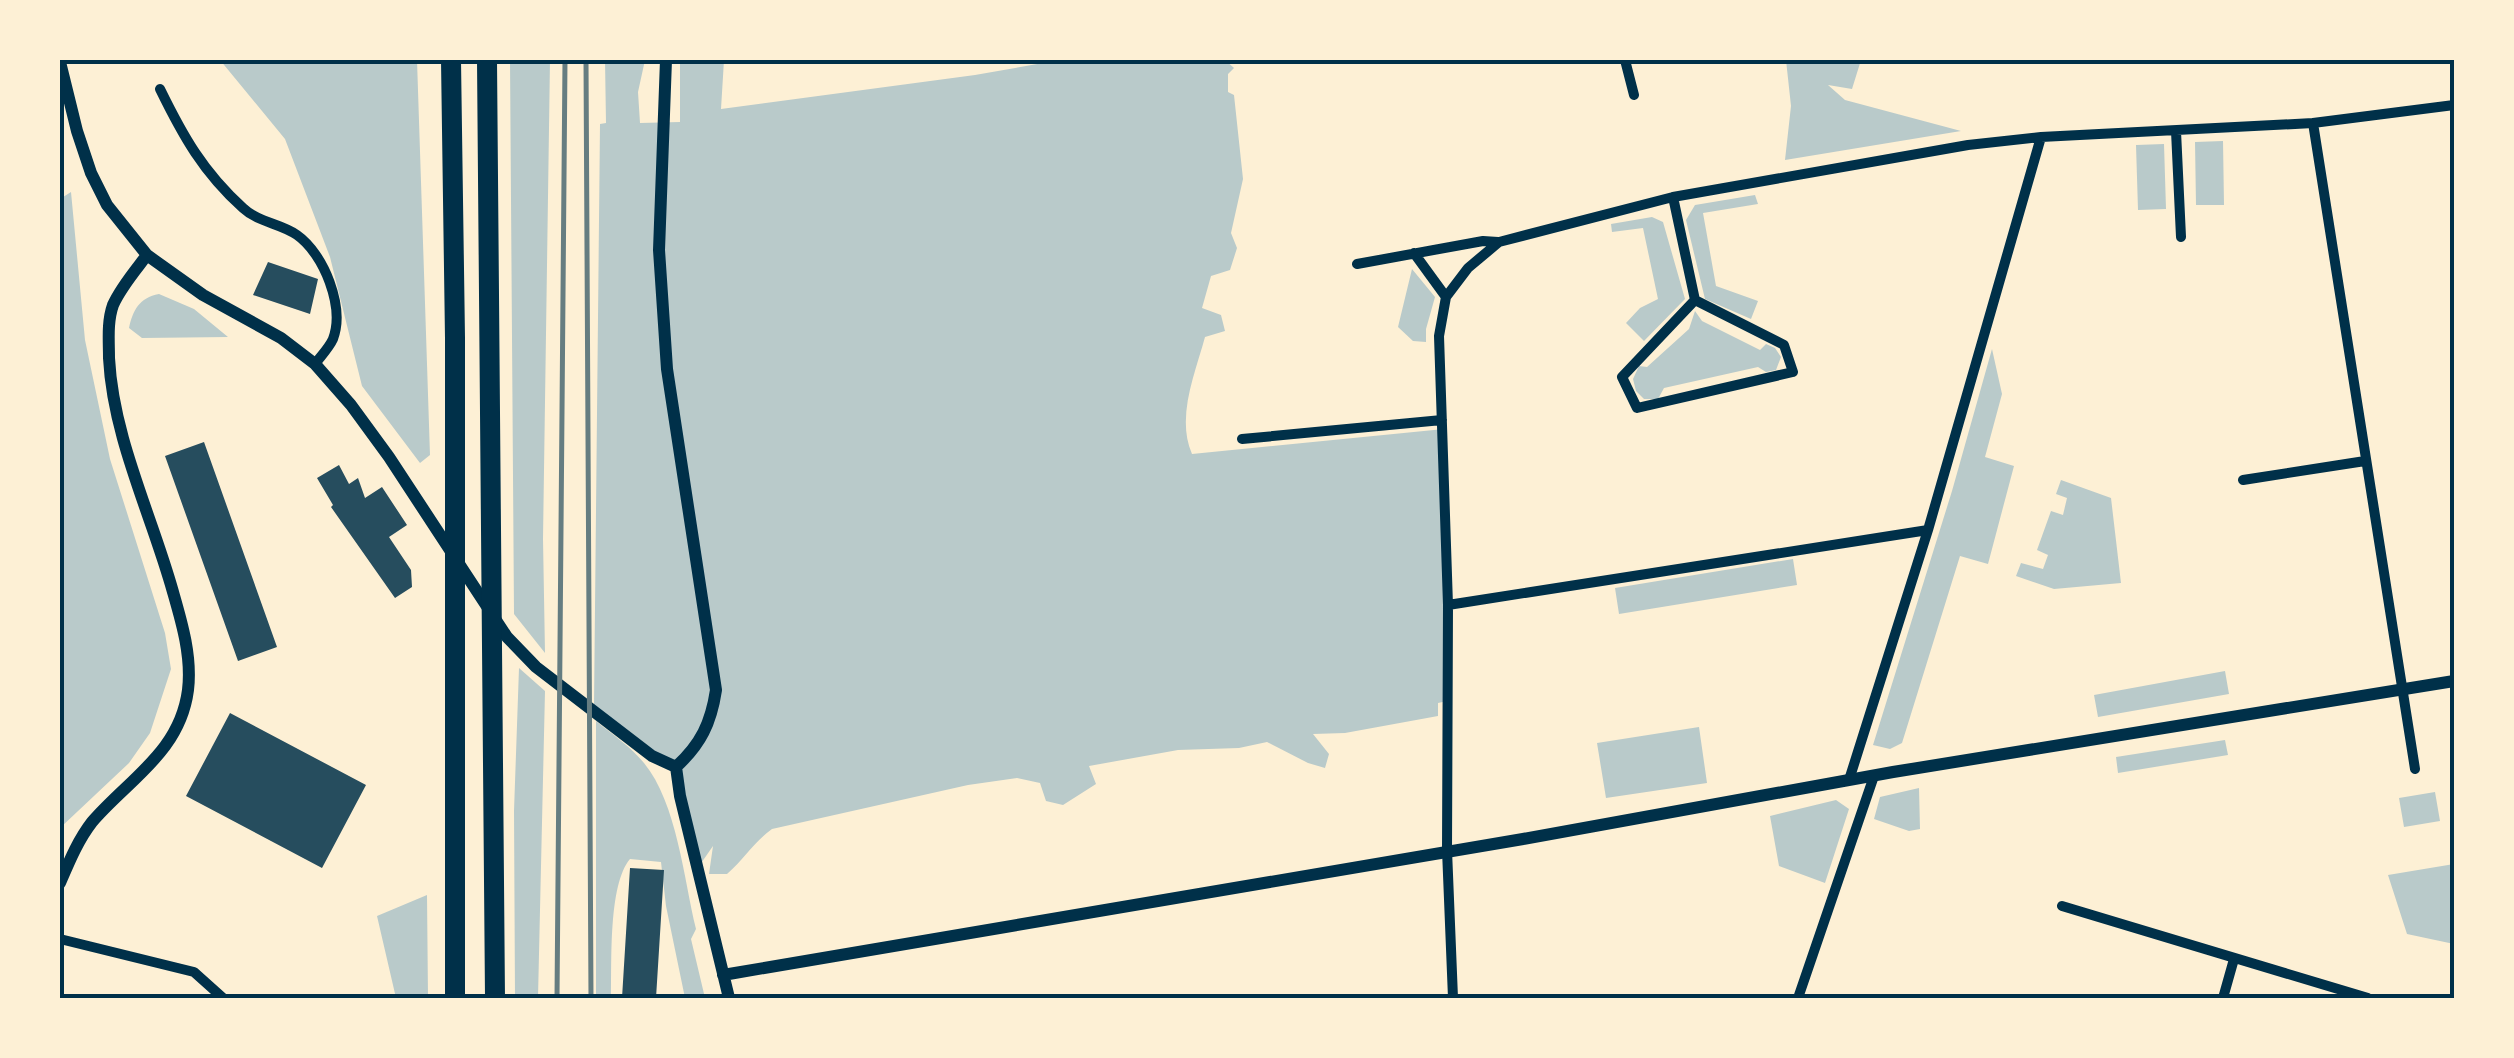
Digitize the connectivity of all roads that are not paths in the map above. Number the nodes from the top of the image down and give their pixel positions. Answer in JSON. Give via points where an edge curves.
{"nodes":[{"id":1,"x":452,"y":60,"type":"edge"},
{"id":2,"x":487,"y":60,"type":"edge"},
{"id":3,"x":666,"y":60,"type":"edge"},
{"id":4,"x":1625,"y":60,"type":"edge"},
{"id":5,"x":60,"y":62,"type":"edge"},
{"id":6,"x":160,"y":89,"type":"dead end"},
{"id":7,"x":1634,"y":95,"type":"dead end"},
{"id":8,"x":2454,"y":104,"type":"edge"},
{"id":9,"x":2314,"y":123,"type":"junction"},
{"id":10,"x":2176,"y":131,"type":"junction"},
{"id":11,"x":2041,"y":138,"type":"junction"},
{"id":12,"x":1673,"y":197,"type":"junction"},
{"id":13,"x":2180,"y":236,"type":"dead end"},
{"id":14,"x":1499,"y":242,"type":"junction"},
{"id":15,"x":1414,"y":253,"type":"junction"},
{"id":16,"x":147,"y":255,"type":"junction"},
{"id":17,"x":1357,"y":264,"type":"dead end"},
{"id":18,"x":1446,"y":297,"type":"junction"},
{"id":19,"x":1695,"y":300,"type":"junction"},
{"id":20,"x":315,"y":364,"type":"junction"},
{"id":21,"x":1442,"y":420,"type":"junction"},
{"id":22,"x":1242,"y":438,"type":"dead end"},
{"id":23,"x":2365,"y":460,"type":"junction"},
{"id":24,"x":2242,"y":480,"type":"dead end"},
{"id":25,"x":1928,"y":530,"type":"junction"},
{"id":26,"x":1448,"y":605,"type":"junction"},
{"id":27,"x":2454,"y":681,"type":"edge"},
{"id":28,"x":2400,"y":690,"type":"junction"},
{"id":29,"x":676,"y":767,"type":"junction"},
{"id":30,"x":2414,"y":769,"type":"dead end"},
{"id":31,"x":1874,"y":776,"type":"junction"},
{"id":32,"x":1849,"y":780,"type":"junction"},
{"id":33,"x":1447,"y":850,"type":"junction"},
{"id":34,"x":60,"y":882,"type":"edge"},
{"id":35,"x":2062,"y":906,"type":"dead end"},
{"id":36,"x":60,"y":939,"type":"edge"},
{"id":37,"x":2234,"y":959,"type":"junction"},
{"id":38,"x":724,"y":975,"type":"junction"},
{"id":39,"x":223,"y":998,"type":"edge"},
{"id":40,"x":455,"y":998,"type":"edge"},
{"id":41,"x":495,"y":998,"type":"edge"},
{"id":42,"x":728,"y":998,"type":"edge"},
{"id":43,"x":1452,"y":998,"type":"edge"},
{"id":44,"x":1798,"y":998,"type":"edge"},
{"id":45,"x":2222,"y":998,"type":"edge"},
{"id":46,"x":2368,"y":998,"type":"edge"}],
"edges":[{"from":1,"to":40,"type":"highway"},
{"from":2,"to":41,"type":"highway"},
{"from":3,"to":29,"type":"street","via":[[659,250],[667,369],[716,690],[707,728]]},
{"from":4,"to":7,"type":"street"},
{"from":5,"to":16,"type":"street","via":[[91,172],[106,205]]},
{"from":6,"to":20,"type":"street","via":[[186,144],[213,178],[259,221],[296,234],[313,250],[335,310],[333,339]]},
{"from":8,"to":9,"type":"street"},
{"from":9,"to":10,"type":"street"},
{"from":9,"to":23,"type":"street"},
{"from":10,"to":11,"type":"street"},
{"from":10,"to":13,"type":"street"},
{"from":11,"to":12,"type":"street"},
{"from":11,"to":25,"type":"street"},
{"from":12,"to":14,"type":"street"},
{"from":12,"to":19,"type":"street"},
{"from":14,"to":15,"type":"street"},
{"from":14,"to":18,"type":"street"},
{"from":15,"to":17,"type":"street"},
{"from":15,"to":18,"type":"street"},
{"from":16,"to":20,"type":"street"},
{"from":16,"to":34,"type":"street","via":[[112,308],[110,370],[180,616],[189,684],[169,741],[83,834]]},
{"from":18,"to":21,"type":"street","via":[[1439,336]]},
{"from":19,"to":19,"type":"street","via":[[1784,345],[1793,372],[1637,408],[1622,377]]},
{"from":20,"to":29,"type":"street","via":[[389,457],[507,637],[652,756]]},
{"from":21,"to":22,"type":"street"},
{"from":21,"to":26,"type":"street"},
{"from":23,"to":24,"type":"street"},
{"from":23,"to":28,"type":"street"},
{"from":25,"to":26,"type":"street"},
{"from":25,"to":32,"type":"street"},
{"from":26,"to":33,"type":"street"},
{"from":27,"to":28,"type":"street"},
{"from":28,"to":30,"type":"street"},
{"from":28,"to":31,"type":"street"},
{"from":29,"to":38,"type":"street"},
{"from":31,"to":32,"type":"street"},
{"from":31,"to":44,"type":"street"},
{"from":32,"to":33,"type":"street"},
{"from":33,"to":38,"type":"street"},
{"from":33,"to":43,"type":"street"},
{"from":35,"to":37,"type":"street"},
{"from":36,"to":39,"type":"street","via":[[194,972]]},
{"from":37,"to":45,"type":"street"},
{"from":37,"to":46,"type":"street"},
{"from":38,"to":42,"type":"street"}]}
